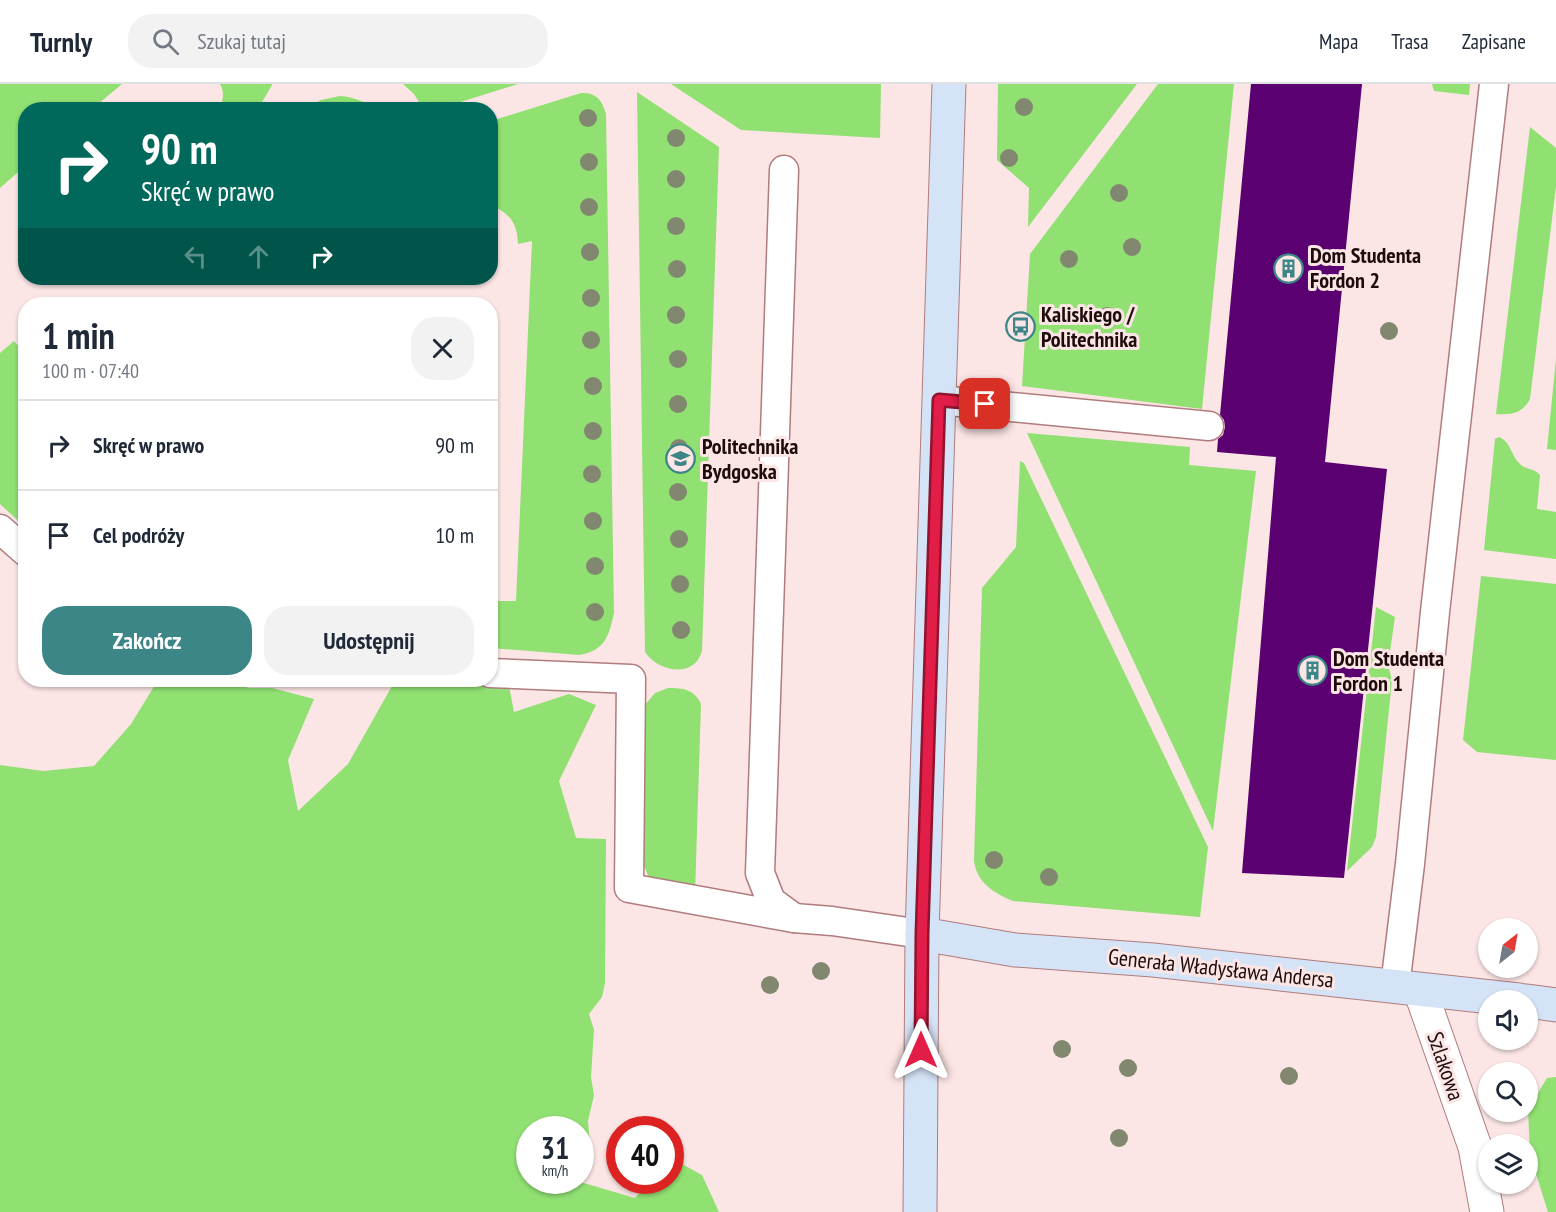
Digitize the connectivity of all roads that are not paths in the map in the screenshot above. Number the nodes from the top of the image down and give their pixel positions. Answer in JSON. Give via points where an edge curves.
{"nodes":[{"id":1,"x":949,"y":84,"type":"edge"},
{"id":2,"x":1494,"y":84,"type":"edge"},
{"id":3,"x":784,"y":170,"type":"dead end"},
{"id":4,"x":939,"y":400,"type":"junction"},
{"id":5,"x":1209,"y":426,"type":"dead end"},
{"id":6,"x":0,"y":529,"type":"edge"},
{"id":7,"x":18,"y":545,"type":"edge"},
{"id":8,"x":498,"y":673,"type":"edge"},
{"id":9,"x":794,"y":918,"type":"junction"},
{"id":10,"x":922,"y":934,"type":"junction"},
{"id":11,"x":1407,"y":988,"type":"junction"},
{"id":12,"x":1478,"y":996,"type":"edge"},
{"id":13,"x":1538,"y":1003,"type":"edge"},
{"id":14,"x":1556,"y":1005,"type":"edge"},
{"id":15,"x":920,"y":1212,"type":"edge"},
{"id":16,"x":1487,"y":1212,"type":"edge"}],
"edges":[{"from":1,"to":4,"type":"street"},
{"from":2,"to":11,"type":"lane","via":[[1410,864]]},
{"from":3,"to":9,"type":"lane","via":[[760,873],[771,901]]},
{"from":4,"to":5,"type":"lane"},
{"from":4,"to":10,"type":"street"},
{"from":6,"to":7,"type":"lane"},
{"from":8,"to":9,"type":"lane","via":[[631,679],[629,888]]},
{"from":9,"to":10,"type":"lane"},
{"from":10,"to":11,"type":"street","name":"Generała Władysława Andersa","via":[[1015,950],[1154,960]]},
{"from":10,"to":15,"type":"street"},
{"from":11,"to":12,"type":"street","name":"Generała Władysława Andersa"},
{"from":11,"to":16,"type":"street","name":"Szlakowa","via":[[1475,1147]]},
{"from":13,"to":14,"type":"street"}]}
